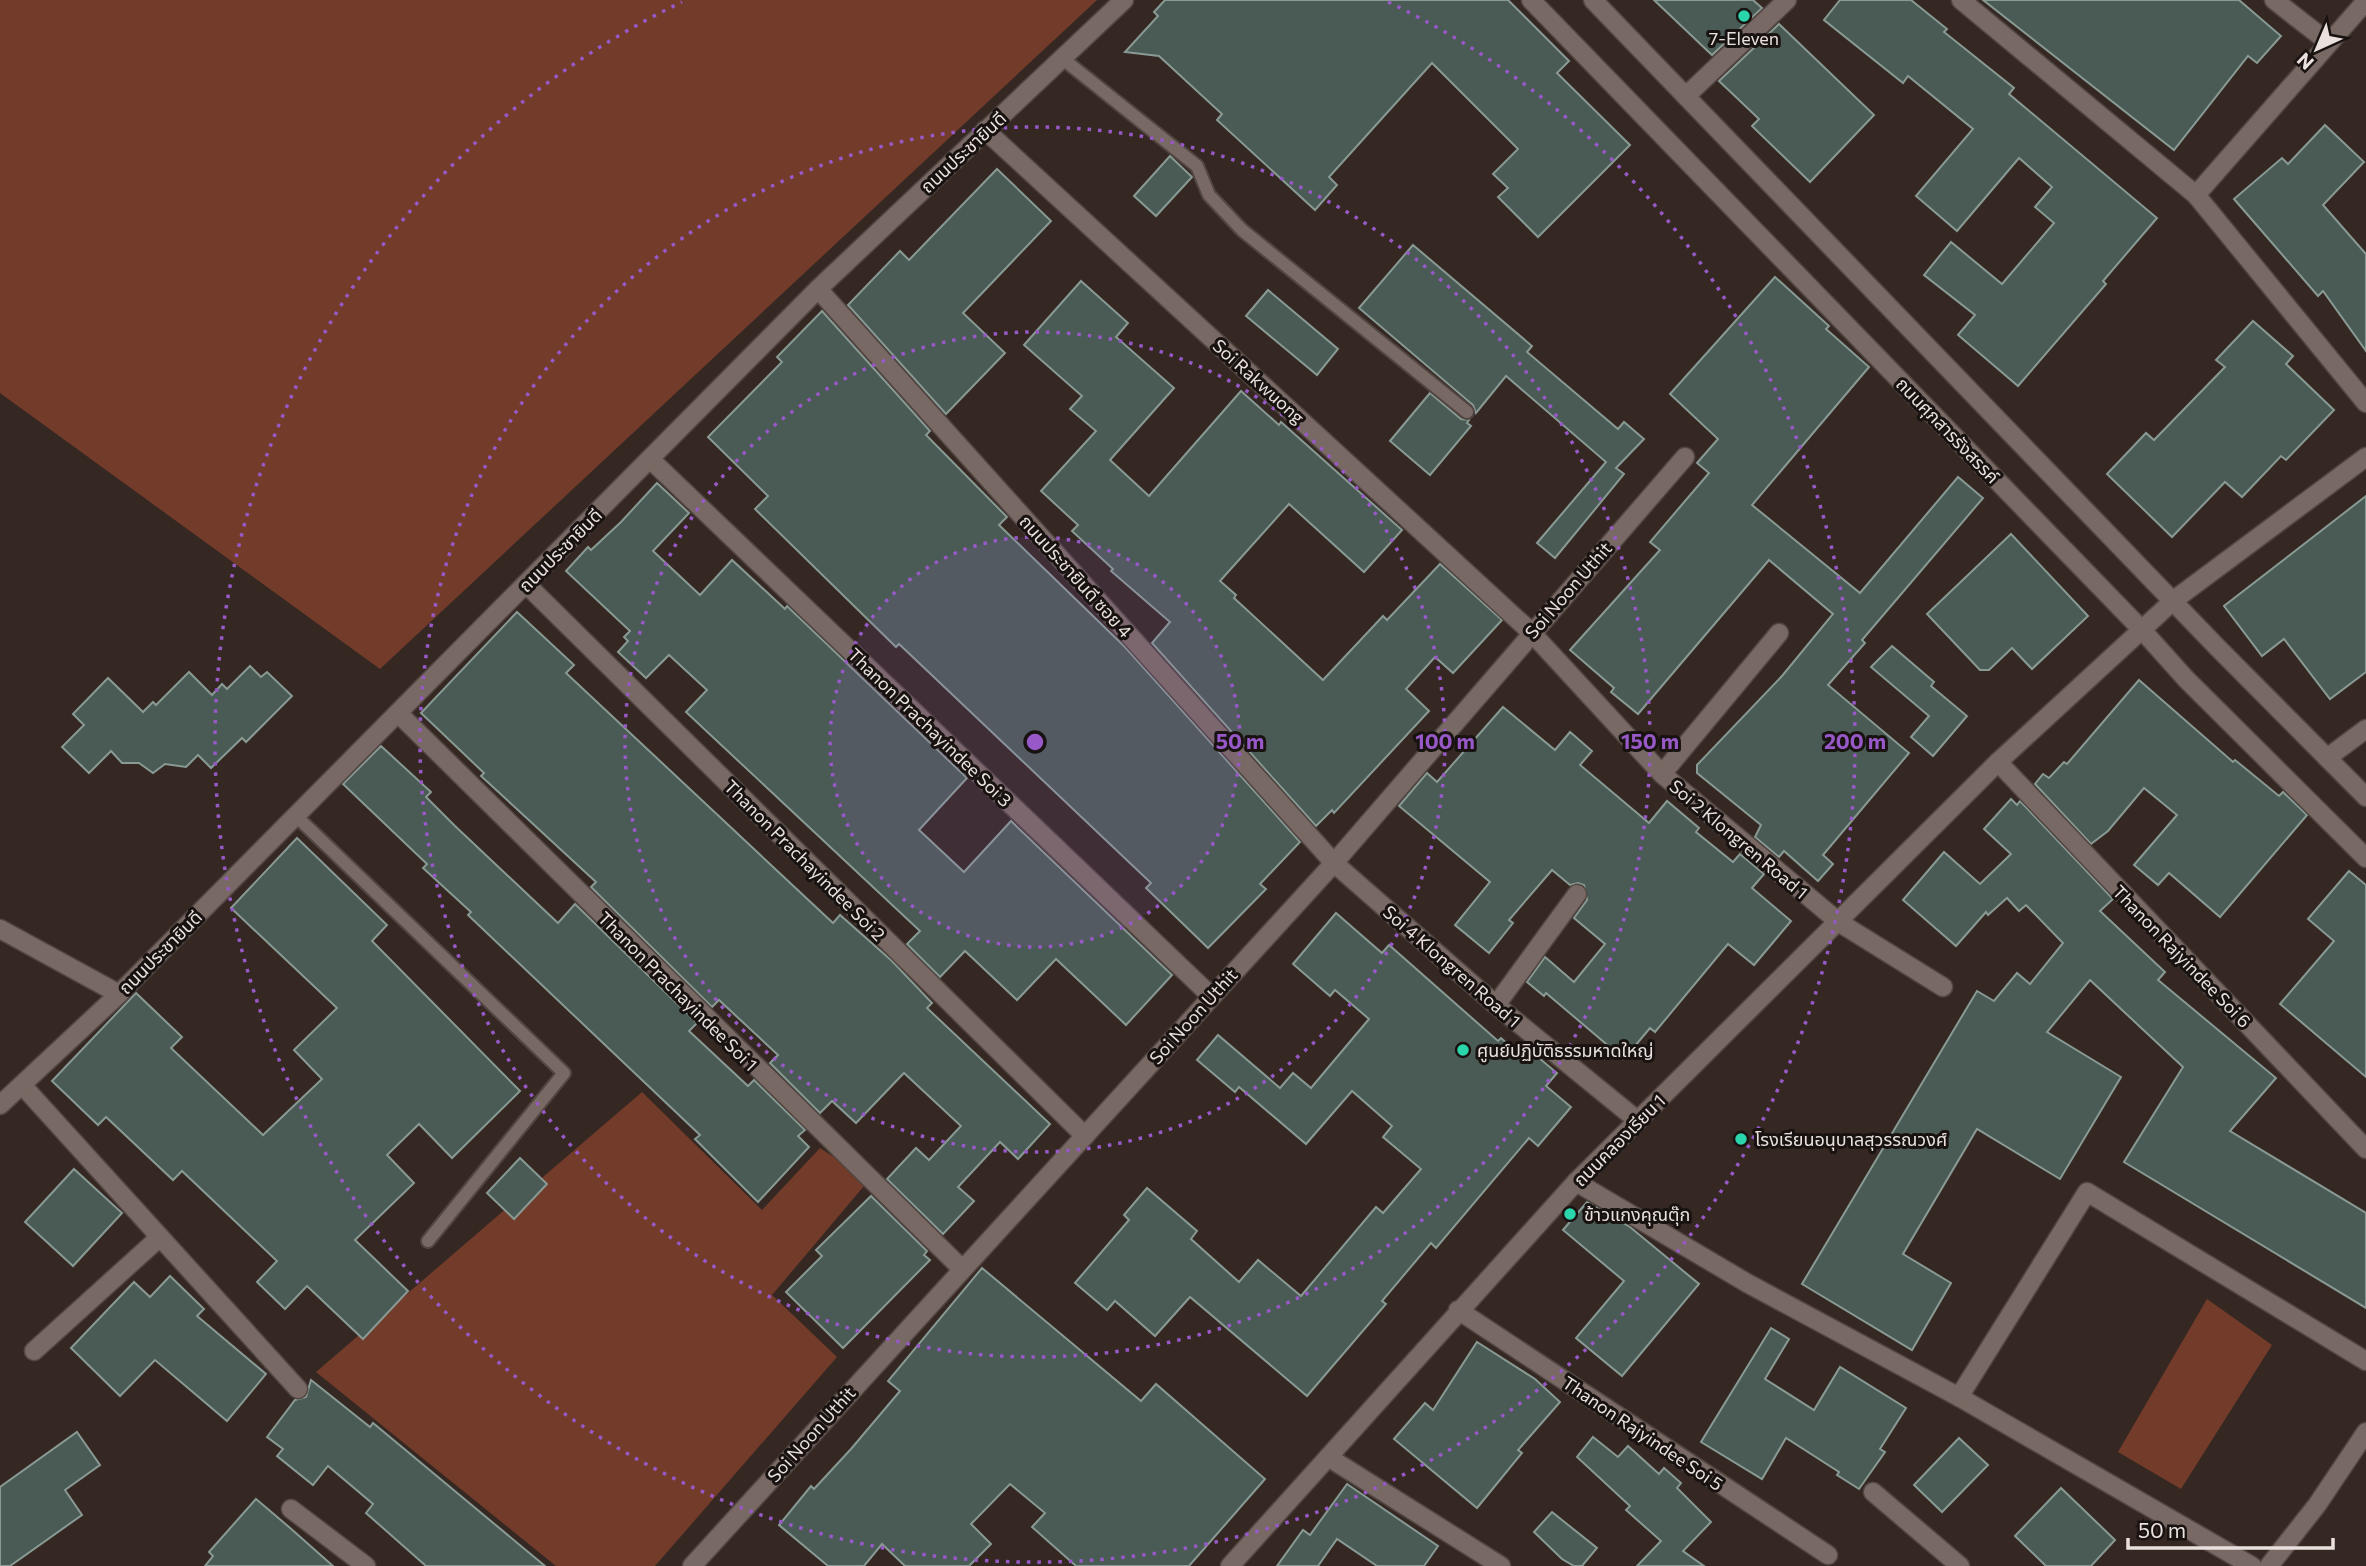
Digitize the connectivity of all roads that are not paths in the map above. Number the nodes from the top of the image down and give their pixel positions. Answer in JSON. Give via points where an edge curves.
{"nodes":[{"id":1,"x":1124,"y":0,"type":"edge"},
{"id":2,"x":1531,"y":0,"type":"edge"},
{"id":3,"x":1592,"y":0,"type":"edge"},
{"id":4,"x":1787,"y":0,"type":"edge"},
{"id":5,"x":1961,"y":0,"type":"edge"},
{"id":6,"x":2274,"y":0,"type":"edge"},
{"id":7,"x":2366,"y":1,"type":"edge"},
{"id":8,"x":2328,"y":42,"type":"junction"},
{"id":9,"x":1063,"y":59,"type":"junction"},
{"id":10,"x":1686,"y":96,"type":"junction"},
{"id":11,"x":985,"y":131,"type":"junction"},
{"id":12,"x":2196,"y":195,"type":"junction"},
{"id":13,"x":818,"y":289,"type":"junction"},
{"id":14,"x":2366,"y":403,"type":"edge"},
{"id":15,"x":1467,"y":412,"type":"dead end"},
{"id":16,"x":1685,"y":457,"type":"dead end"},
{"id":17,"x":2366,"y":457,"type":"edge"},
{"id":18,"x":649,"y":459,"type":"junction"},
{"id":19,"x":526,"y":584,"type":"junction"},
{"id":20,"x":2174,"y":600,"type":"junction"},
{"id":21,"x":2143,"y":631,"type":"junction"},
{"id":22,"x":1531,"y":632,"type":"junction"},
{"id":23,"x":1779,"y":632,"type":"dead end"},
{"id":24,"x":398,"y":713,"type":"junction"},
{"id":25,"x":2366,"y":729,"type":"edge"},
{"id":26,"x":2327,"y":758,"type":"junction"},
{"id":27,"x":1998,"y":762,"type":"junction"},
{"id":28,"x":1662,"y":774,"type":"junction"},
{"id":29,"x":2366,"y":797,"type":"edge"},
{"id":30,"x":296,"y":816,"type":"junction"},
{"id":31,"x":2366,"y":858,"type":"edge"},
{"id":32,"x":1334,"y":863,"type":"junction"},
{"id":33,"x":1577,"y":894,"type":"dead end"},
{"id":34,"x":1840,"y":923,"type":"junction"},
{"id":35,"x":0,"y":929,"type":"edge"},
{"id":36,"x":1943,"y":988,"type":"dead end"},
{"id":37,"x":119,"y":994,"type":"junction"},
{"id":38,"x":1210,"y":995,"type":"junction"},
{"id":39,"x":1496,"y":1005,"type":"junction"},
{"id":40,"x":23,"y":1086,"type":"junction"},
{"id":41,"x":0,"y":1105,"type":"edge"},
{"id":42,"x":1637,"y":1119,"type":"junction"},
{"id":43,"x":1085,"y":1136,"type":"junction"},
{"id":44,"x":2366,"y":1149,"type":"edge"},
{"id":45,"x":1576,"y":1182,"type":"junction"},
{"id":46,"x":160,"y":1237,"type":"junction"},
{"id":47,"x":428,"y":1241,"type":"dead end"},
{"id":48,"x":961,"y":1268,"type":"junction"},
{"id":49,"x":1458,"y":1310,"type":"junction"},
{"id":50,"x":34,"y":1351,"type":"dead end"},
{"id":51,"x":2366,"y":1361,"type":"edge"},
{"id":52,"x":299,"y":1388,"type":"dead end"},
{"id":53,"x":1959,"y":1397,"type":"junction"},
{"id":54,"x":2366,"y":1432,"type":"edge"},
{"id":55,"x":1328,"y":1457,"type":"junction"},
{"id":56,"x":1873,"y":1492,"type":"dead end"},
{"id":57,"x":291,"y":1509,"type":"dead end"},
{"id":58,"x":1828,"y":1555,"type":"dead end"},
{"id":59,"x":366,"y":1566,"type":"edge"},
{"id":60,"x":692,"y":1566,"type":"edge"},
{"id":61,"x":1230,"y":1566,"type":"edge"},
{"id":62,"x":1502,"y":1566,"type":"edge"},
{"id":63,"x":1960,"y":1566,"type":"edge"},
{"id":64,"x":2252,"y":1566,"type":"edge"},
{"id":65,"x":2269,"y":1566,"type":"edge"}],
"edges":[{"from":1,"to":9,"type":"street","name":"ถนนประชายินดี"},
{"from":2,"to":21,"type":"street","name":"ถนนศุภสารรังสรรค์"},
{"from":3,"to":10,"type":"street"},
{"from":4,"to":10,"type":"street"},
{"from":5,"to":12,"type":"street"},
{"from":6,"to":8,"type":"street"},
{"from":7,"to":8,"type":"street"},
{"from":8,"to":12,"type":"street"},
{"from":9,"to":11,"type":"street","name":"ถนนประชายินดี"},
{"from":9,"to":15,"type":"lane","via":[[1197,166],[1209,195],[1242,230]]},
{"from":10,"to":20,"type":"street"},
{"from":11,"to":13,"type":"street","name":"ถนนประชายินดี"},
{"from":11,"to":22,"type":"street","name":"Soi Rakwuong"},
{"from":12,"to":14,"type":"street"},
{"from":13,"to":18,"type":"street","name":"ถนนประชายินดี"},
{"from":13,"to":32,"type":"street","name":"ถนนประชายินดี ซอย 4"},
{"from":16,"to":22,"type":"street","name":"Soi Noon Uthit"},
{"from":17,"to":20,"type":"street","name":"ถนนคลองเรียน 1"},
{"from":18,"to":19,"type":"street","name":"ถนนประชายินดี"},
{"from":18,"to":38,"type":"street","name":"Thanon Prachayindee Soi 3"},
{"from":19,"to":24,"type":"street","name":"ถนนประชายินดี"},
{"from":19,"to":43,"type":"street","name":"Thanon Prachayindee Soi 2"},
{"from":20,"to":21,"type":"street","name":"ถนนคลองเรียน 1"},
{"from":20,"to":26,"type":"street"},
{"from":21,"to":27,"type":"street","name":"ถนนคลองเรียน 1"},
{"from":21,"to":31,"type":"street","name":"ถนนศุภสารรังสรรค์"},
{"from":22,"to":28,"type":"street","name":"Soi 2 Klongren Road 1"},
{"from":22,"to":32,"type":"street","name":"Soi Noon Uthit"},
{"from":23,"to":28,"type":"street"},
{"from":24,"to":30,"type":"street","name":"ถนนประชายินดี"},
{"from":24,"to":48,"type":"street","name":"Thanon Prachayindee Soi 1"},
{"from":25,"to":26,"type":"street"},
{"from":26,"to":29,"type":"street"},
{"from":27,"to":34,"type":"street","name":"ถนนคลองเรียน 1"},
{"from":27,"to":44,"type":"street","name":"Thanon Rajyindee Soi 6"},
{"from":28,"to":34,"type":"street","name":"Soi 2 Klongren Road 1"},
{"from":30,"to":37,"type":"street","name":"ถนนประชายินดี"},
{"from":30,"to":47,"type":"lane","via":[[564,1073]]},
{"from":32,"to":38,"type":"street","name":"Soi Noon Uthit"},
{"from":32,"to":39,"type":"street","name":"Soi 4 Klongren Road 1"},
{"from":33,"to":39,"type":"street"},
{"from":34,"to":36,"type":"street","name":"Soi 2 Klongren Road 1"},
{"from":34,"to":42,"type":"street","name":"ถนนคลองเรียน 1"},
{"from":35,"to":37,"type":"street"},
{"from":37,"to":40,"type":"street","name":"ถนนประชายินดี"},
{"from":38,"to":43,"type":"street","name":"Soi Noon Uthit"},
{"from":39,"to":42,"type":"street","name":"Soi 4 Klongren Road 1"},
{"from":40,"to":41,"type":"street","name":"ถนนประชายินดี"},
{"from":40,"to":46,"type":"street"},
{"from":42,"to":45,"type":"street","name":"ถนนคลองเรียน 1"},
{"from":43,"to":48,"type":"street","name":"Soi Noon Uthit"},
{"from":45,"to":49,"type":"street","name":"ถนนคลองเรียน 1"},
{"from":45,"to":53,"type":"street","via":[[1747,1283]]},
{"from":46,"to":50,"type":"street"},
{"from":46,"to":52,"type":"street"},
{"from":48,"to":60,"type":"street","name":"Soi Noon Uthit"},
{"from":49,"to":55,"type":"street","name":"ถนนคลองเรียน 1"},
{"from":49,"to":58,"type":"street","name":"Thanon Rajyindee Soi 5"},
{"from":51,"to":53,"type":"street","via":[[2087,1192]]},
{"from":53,"to":64,"type":"street"},
{"from":54,"to":65,"type":"street"},
{"from":55,"to":61,"type":"street","name":"ถนนคลองเรียน 1"},
{"from":55,"to":62,"type":"street"},
{"from":56,"to":63,"type":"street"},
{"from":57,"to":59,"type":"street"}]}
